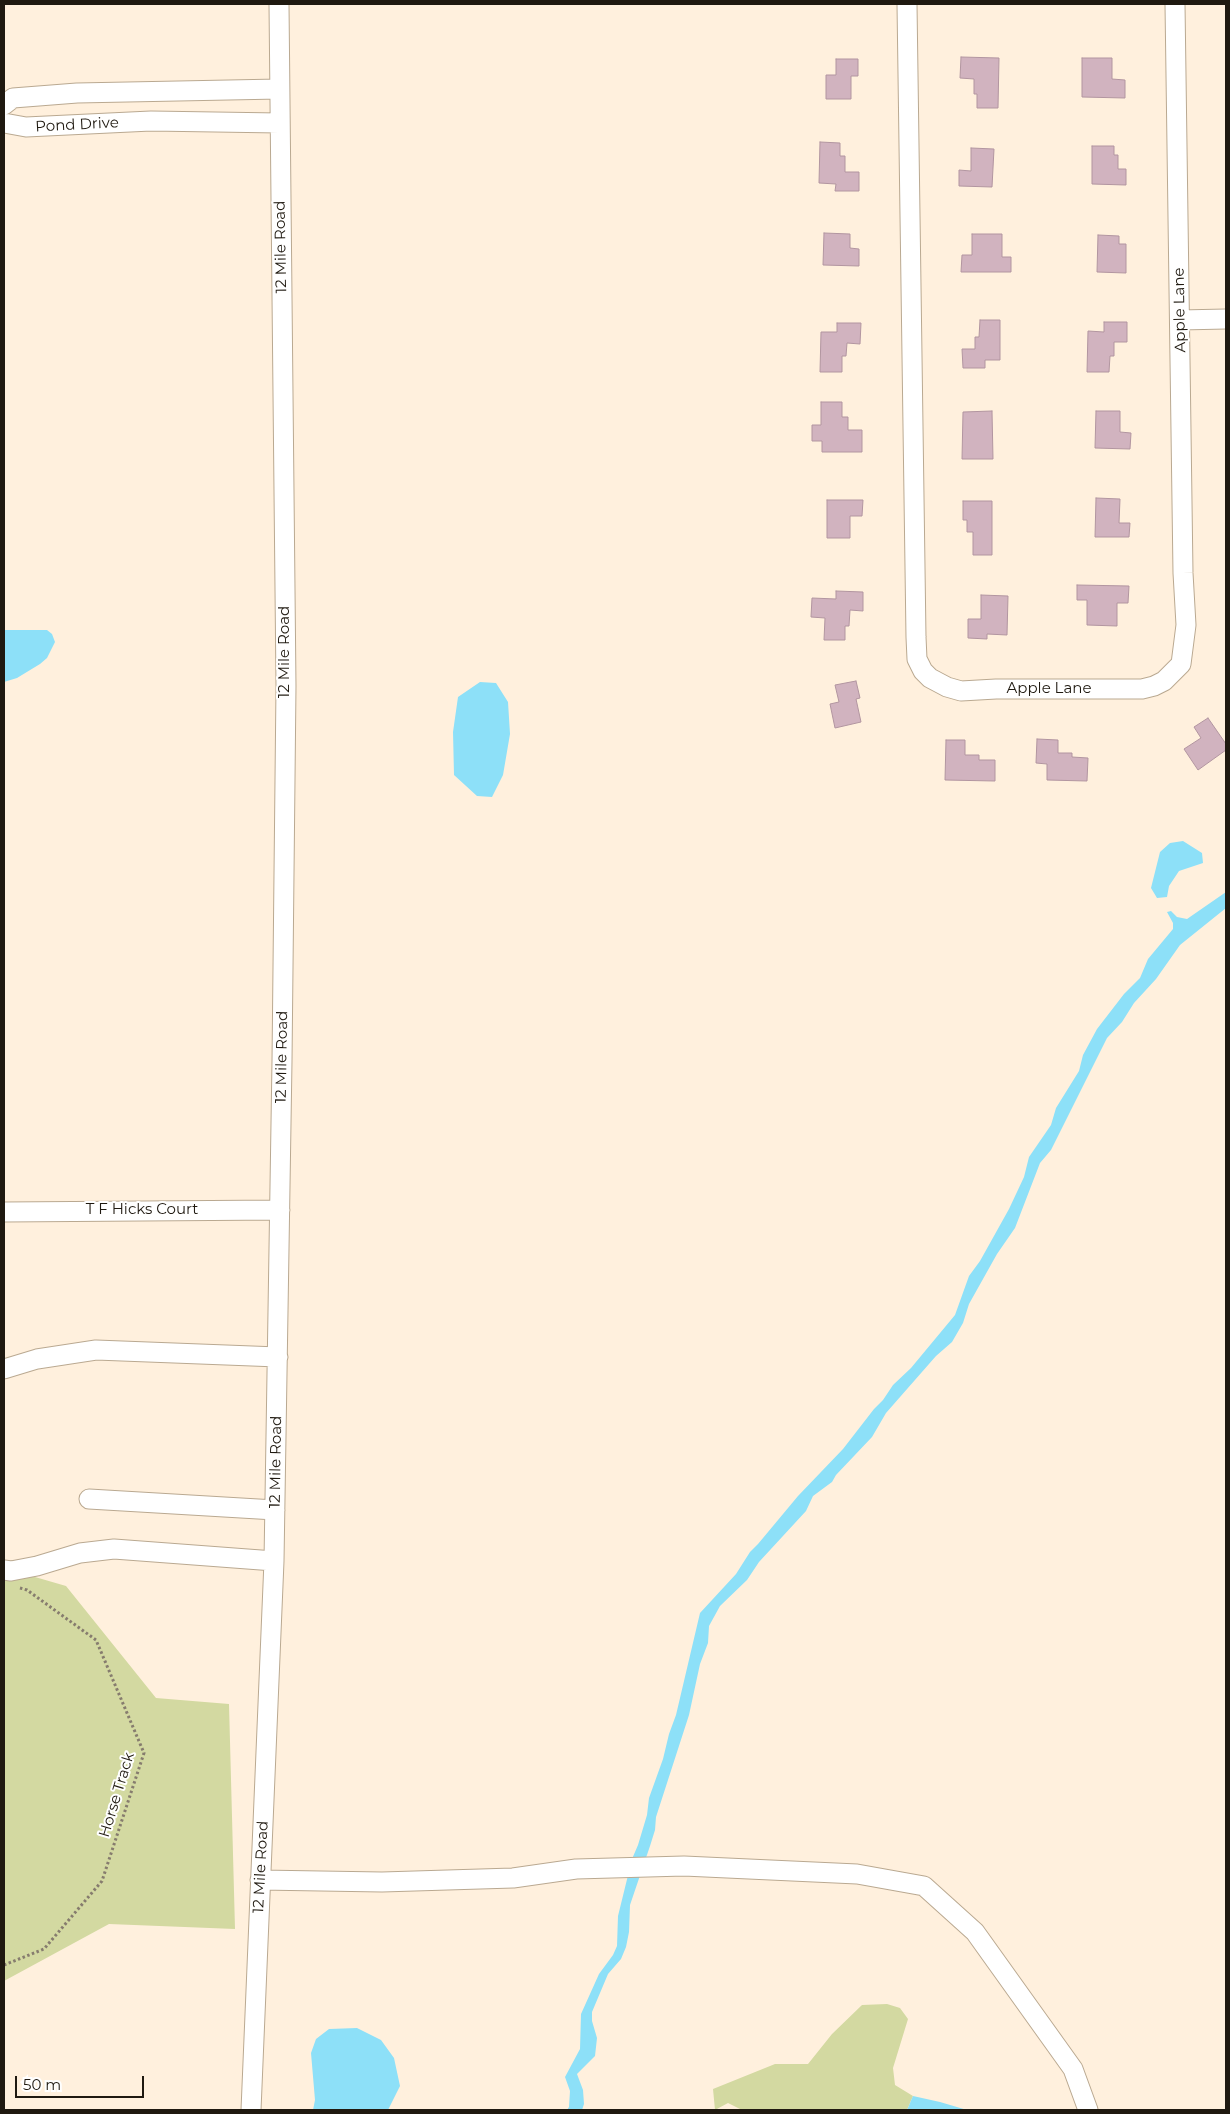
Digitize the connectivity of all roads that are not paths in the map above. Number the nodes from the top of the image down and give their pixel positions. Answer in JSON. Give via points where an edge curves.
{"nodes":[{"id":1,"x":279,"y":4,"type":"edge"},
{"id":2,"x":907,"y":4,"type":"edge"},
{"id":3,"x":1175,"y":4,"type":"edge"},
{"id":4,"x":279,"y":89,"type":"junction"},
{"id":5,"x":149,"y":91,"type":"junction"},
{"id":6,"x":4,"y":105,"type":"edge"},
{"id":7,"x":151,"y":121,"type":"junction"},
{"id":8,"x":4,"y":122,"type":"edge"},
{"id":9,"x":279,"y":123,"type":"junction"},
{"id":10,"x":1226,"y":319,"type":"edge"},
{"id":11,"x":1180,"y":320,"type":"junction"},
{"id":12,"x":280,"y":1210,"type":"junction"},
{"id":13,"x":4,"y":1212,"type":"edge"},
{"id":14,"x":278,"y":1357,"type":"junction"},
{"id":15,"x":4,"y":1369,"type":"edge"},
{"id":16,"x":89,"y":1499,"type":"dead end"},
{"id":17,"x":275,"y":1510,"type":"junction"},
{"id":18,"x":274,"y":1561,"type":"junction"},
{"id":19,"x":8,"y":1578,"type":"edge"},
{"id":20,"x":260,"y":1880,"type":"junction"},
{"id":21,"x":251,"y":2110,"type":"edge"},
{"id":22,"x":1088,"y":2110,"type":"edge"}],
"edges":[{"from":1,"to":4,"type":"street","name":"12 Mile Road"},
{"from":2,"to":11,"type":"street","name":"Apple Lane","via":[[916,637],[917,658],[922,671],[930,678],[960,691],[1142,689],[1164,681],[1181,664],[1186,624]]},
{"from":3,"to":11,"type":"street","name":"Apple Lane"},
{"from":4,"to":5,"type":"street","name":"Pond Drive"},
{"from":4,"to":9,"type":"street","name":"12 Mile Road"},
{"from":5,"to":6,"type":"street","name":"Pond Drive","via":[[13,98]]},
{"from":5,"to":7,"type":"street"},
{"from":7,"to":8,"type":"street","name":"Pond Drive","via":[[26,127]]},
{"from":7,"to":9,"type":"street","name":"Pond Drive"},
{"from":9,"to":12,"type":"street","name":"12 Mile Road","via":[[286,686]]},
{"from":10,"to":11,"type":"street"},
{"from":12,"to":13,"type":"street","name":"T F Hicks Court"},
{"from":12,"to":14,"type":"street","name":"12 Mile Road"},
{"from":14,"to":15,"type":"street","via":[[96,1350],[37,1359]]},
{"from":14,"to":17,"type":"street","name":"12 Mile Road"},
{"from":16,"to":17,"type":"street"},
{"from":17,"to":18,"type":"street","name":"12 Mile Road"},
{"from":18,"to":19,"type":"street","via":[[114,1549],[80,1553],[20,1570]]},
{"from":18,"to":20,"type":"street","name":"12 Mile Road"},
{"from":20,"to":21,"type":"street","name":"12 Mile Road"},
{"from":20,"to":22,"type":"street","via":[[382,1882],[513,1878],[576,1869],[684,1866],[857,1874],[924,1886],[974,1932],[1073,2069]]}]}
